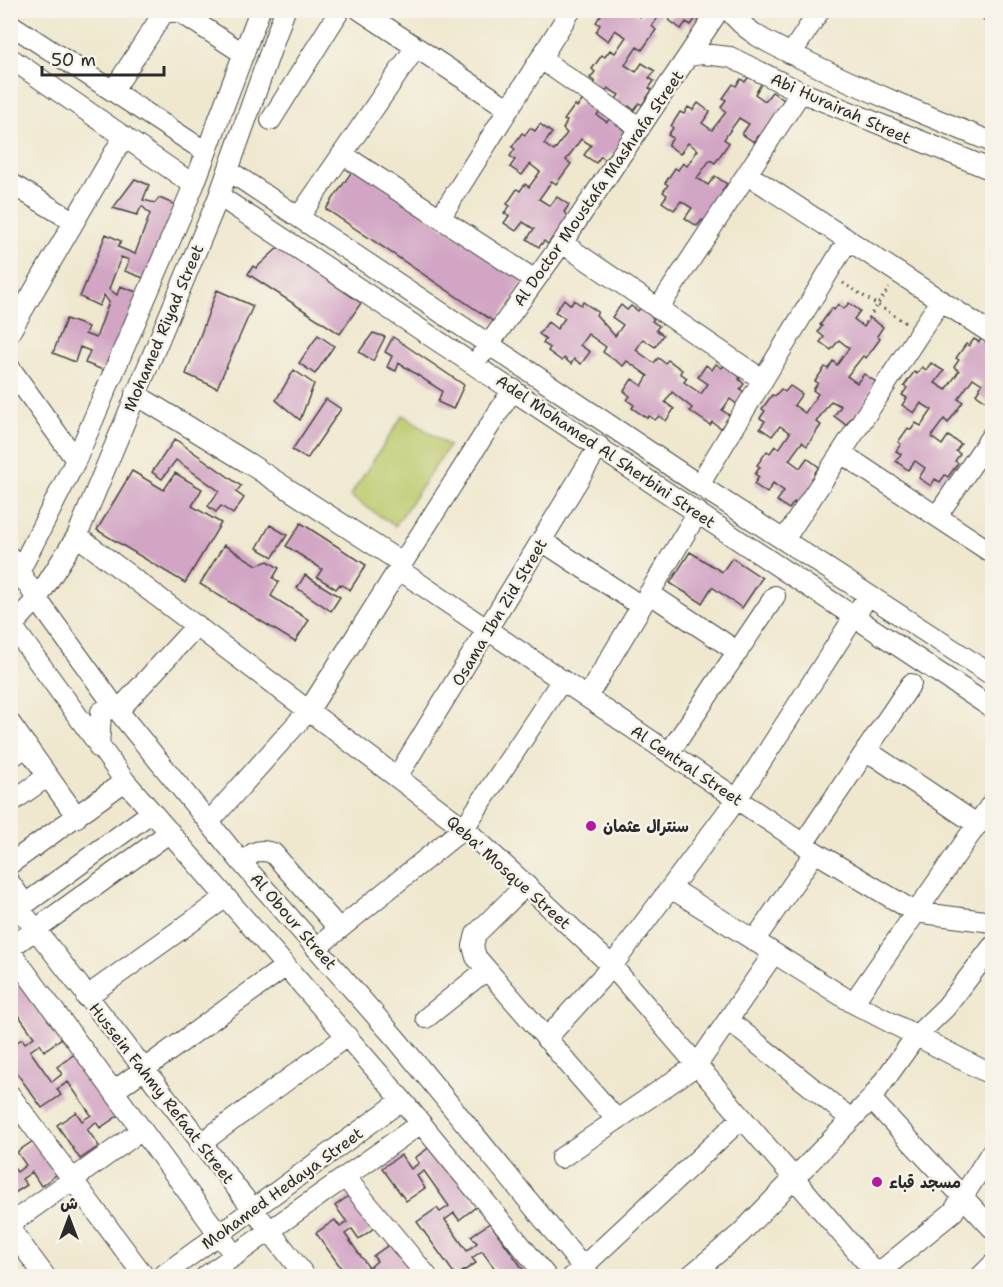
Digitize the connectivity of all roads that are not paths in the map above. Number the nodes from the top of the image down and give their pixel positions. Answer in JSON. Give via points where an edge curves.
{"nodes":[{"id":1,"x":260,"y":10,"type":"edge"},
{"id":2,"x":285,"y":10,"type":"edge"},
{"id":3,"x":340,"y":10,"type":"edge"},
{"id":4,"x":360,"y":10,"type":"edge"},
{"id":5,"x":719,"y":10,"type":"edge"},
{"id":6,"x":729,"y":10,"type":"edge"},
{"id":7,"x":820,"y":10,"type":"edge"},
{"id":8,"x":163,"y":11,"type":"edge"},
{"id":9,"x":570,"y":11,"type":"edge"},
{"id":10,"x":10,"y":24,"type":"edge"},
{"id":11,"x":416,"y":47,"type":"junction"},
{"id":12,"x":244,"y":54,"type":"junction"},
{"id":13,"x":791,"y":54,"type":"junction"},
{"id":14,"x":689,"y":56,"type":"junction"},
{"id":15,"x":10,"y":58,"type":"edge"},
{"id":16,"x":541,"y":59,"type":"junction"},
{"id":17,"x":113,"y":91,"type":"junction"},
{"id":18,"x":801,"y":92,"type":"junction"},
{"id":19,"x":509,"y":109,"type":"junction"},
{"id":20,"x":271,"y":120,"type":"dead end"},
{"id":21,"x":640,"y":128,"type":"junction"},
{"id":22,"x":124,"y":135,"type":"junction"},
{"id":23,"x":993,"y":142,"type":"edge"},
{"id":24,"x":206,"y":152,"type":"junction"},
{"id":25,"x":342,"y":154,"type":"junction"},
{"id":26,"x":228,"y":170,"type":"junction"},
{"id":27,"x":993,"y":170,"type":"edge"},
{"id":28,"x":747,"y":174,"type":"junction"},
{"id":29,"x":10,"y":183,"type":"edge"},
{"id":30,"x":194,"y":185,"type":"junction"},
{"id":31,"x":219,"y":196,"type":"junction"},
{"id":32,"x":299,"y":217,"type":"junction"},
{"id":33,"x":440,"y":218,"type":"junction"},
{"id":34,"x":73,"y":221,"type":"junction"},
{"id":35,"x":848,"y":240,"type":"junction"},
{"id":36,"x":562,"y":243,"type":"junction"},
{"id":37,"x":535,"y":280,"type":"junction"},
{"id":38,"x":941,"y":300,"type":"junction"},
{"id":39,"x":658,"y":309,"type":"junction"},
{"id":40,"x":991,"y":328,"type":"edge"},
{"id":41,"x":10,"y":332,"type":"edge"},
{"id":42,"x":489,"y":344,"type":"junction"},
{"id":43,"x":475,"y":364,"type":"junction"},
{"id":44,"x":10,"y":368,"type":"edge"},
{"id":45,"x":763,"y":380,"type":"junction"},
{"id":46,"x":513,"y":389,"type":"junction"},
{"id":47,"x":135,"y":394,"type":"junction"},
{"id":48,"x":993,"y":435,"type":"edge"},
{"id":49,"x":598,"y":446,"type":"junction"},
{"id":50,"x":841,"y":453,"type":"junction"},
{"id":51,"x":76,"y":460,"type":"junction"},
{"id":52,"x":986,"y":460,"type":"edge"},
{"id":53,"x":699,"y":485,"type":"junction"},
{"id":54,"x":698,"y":512,"type":"junction"},
{"id":55,"x":937,"y":516,"type":"junction"},
{"id":56,"x":77,"y":536,"type":"junction"},
{"id":57,"x":784,"y":540,"type":"junction"},
{"id":58,"x":542,"y":541,"type":"junction"},
{"id":59,"x":993,"y":553,"type":"edge"},
{"id":60,"x":400,"y":566,"type":"junction"},
{"id":61,"x":14,"y":570,"type":"edge"},
{"id":62,"x":869,"y":595,"type":"junction"},
{"id":63,"x":776,"y":596,"type":"dead end"},
{"id":64,"x":37,"y":599,"type":"junction"},
{"id":65,"x":645,"y":600,"type":"junction"},
{"id":66,"x":855,"y":616,"type":"junction"},
{"id":67,"x":196,"y":625,"type":"junction"},
{"id":68,"x":11,"y":626,"type":"edge"},
{"id":69,"x":489,"y":630,"type":"junction"},
{"id":70,"x":738,"y":652,"type":"junction"},
{"id":71,"x":993,"y":675,"type":"edge"},
{"id":72,"x":562,"y":680,"type":"junction"},
{"id":73,"x":911,"y":684,"type":"dead end"},
{"id":74,"x":587,"y":697,"type":"junction"},
{"id":75,"x":993,"y":708,"type":"edge"},
{"id":76,"x":309,"y":710,"type":"junction"},
{"id":77,"x":118,"y":711,"type":"junction"},
{"id":78,"x":10,"y":723,"type":"edge"},
{"id":79,"x":27,"y":746,"type":"junction"},
{"id":80,"x":99,"y":748,"type":"junction"},
{"id":81,"x":866,"y":750,"type":"junction"},
{"id":82,"x":669,"y":753,"type":"junction"},
{"id":83,"x":10,"y":758,"type":"edge"},
{"id":84,"x":48,"y":776,"type":"junction"},
{"id":85,"x":397,"y":777,"type":"junction"},
{"id":86,"x":125,"y":782,"type":"junction"},
{"id":87,"x":737,"y":799,"type":"junction"},
{"id":88,"x":10,"y":803,"type":"edge"},
{"id":89,"x":993,"y":803,"type":"edge"},
{"id":90,"x":152,"y":812,"type":"junction"},
{"id":91,"x":76,"y":816,"type":"junction"},
{"id":92,"x":209,"y":822,"type":"junction"},
{"id":93,"x":978,"y":825,"type":"junction"},
{"id":94,"x":464,"y":828,"type":"junction"},
{"id":95,"x":170,"y":832,"type":"junction"},
{"id":96,"x":809,"y":848,"type":"junction"},
{"id":97,"x":242,"y":863,"type":"junction"},
{"id":98,"x":10,"y":864,"type":"edge"},
{"id":99,"x":10,"y":883,"type":"edge"},
{"id":100,"x":526,"y":885,"type":"junction"},
{"id":101,"x":670,"y":888,"type":"junction"},
{"id":102,"x":226,"y":897,"type":"junction"},
{"id":103,"x":18,"y":909,"type":"edge"},
{"id":104,"x":915,"y":912,"type":"junction"},
{"id":105,"x":993,"y":922,"type":"edge"},
{"id":106,"x":339,"y":929,"type":"junction"},
{"id":107,"x":35,"y":930,"type":"junction"},
{"id":108,"x":754,"y":941,"type":"junction"},
{"id":109,"x":993,"y":947,"type":"edge"},
{"id":110,"x":316,"y":948,"type":"junction"},
{"id":111,"x":10,"y":949,"type":"edge"},
{"id":112,"x":774,"y":953,"type":"junction"},
{"id":113,"x":286,"y":966,"type":"junction"},
{"id":114,"x":612,"y":966,"type":"junction"},
{"id":115,"x":486,"y":970,"type":"junction"},
{"id":116,"x":86,"y":997,"type":"junction"},
{"id":117,"x":853,"y":1003,"type":"junction"},
{"id":118,"x":426,"y":1018,"type":"dead end"},
{"id":119,"x":728,"y":1020,"type":"junction"},
{"id":120,"x":347,"y":1036,"type":"junction"},
{"id":121,"x":916,"y":1036,"type":"junction"},
{"id":122,"x":546,"y":1039,"type":"junction"},
{"id":123,"x":697,"y":1065,"type":"junction"},
{"id":124,"x":146,"y":1070,"type":"junction"},
{"id":125,"x":993,"y":1075,"type":"edge"},
{"id":126,"x":114,"y":1092,"type":"junction"},
{"id":127,"x":10,"y":1095,"type":"edge"},
{"id":128,"x":871,"y":1099,"type":"junction"},
{"id":129,"x":402,"y":1100,"type":"junction"},
{"id":130,"x":742,"y":1118,"type":"junction"},
{"id":131,"x":851,"y":1119,"type":"junction"},
{"id":132,"x":617,"y":1120,"type":"junction"},
{"id":133,"x":421,"y":1123,"type":"junction"},
{"id":134,"x":142,"y":1130,"type":"junction"},
{"id":135,"x":200,"y":1144,"type":"junction"},
{"id":136,"x":993,"y":1150,"type":"edge"},
{"id":137,"x":561,"y":1158,"type":"dead end"},
{"id":138,"x":345,"y":1178,"type":"junction"},
{"id":139,"x":793,"y":1178,"type":"junction"},
{"id":140,"x":72,"y":1179,"type":"junction"},
{"id":141,"x":963,"y":1197,"type":"junction"},
{"id":142,"x":253,"y":1209,"type":"junction"},
{"id":143,"x":10,"y":1224,"type":"edge"},
{"id":144,"x":993,"y":1228,"type":"edge"},
{"id":145,"x":10,"y":1229,"type":"edge"},
{"id":146,"x":270,"y":1231,"type":"junction"},
{"id":147,"x":219,"y":1235,"type":"junction"},
{"id":148,"x":235,"y":1256,"type":"junction"},
{"id":149,"x":993,"y":1265,"type":"edge"},
{"id":150,"x":701,"y":1273,"type":"edge"},
{"id":151,"x":582,"y":1274,"type":"edge"},
{"id":152,"x":45,"y":1276,"type":"edge"},
{"id":153,"x":144,"y":1276,"type":"edge"},
{"id":154,"x":162,"y":1276,"type":"edge"},
{"id":155,"x":206,"y":1276,"type":"edge"},
{"id":156,"x":305,"y":1276,"type":"edge"},
{"id":157,"x":427,"y":1276,"type":"edge"},
{"id":158,"x":546,"y":1276,"type":"edge"},
{"id":159,"x":877,"y":1276,"type":"edge"},
{"id":160,"x":981,"y":1276,"type":"edge"}],
"edges":[{"from":1,"to":12,"type":"street","name":"Mohamed Riyad Street"},
{"from":2,"to":26,"type":"street","name":"Mohamed Riyad Street"},
{"from":3,"to":20,"type":"street"},
{"from":4,"to":11,"type":"street"},
{"from":5,"to":14,"type":"street","name":"Al Doctor Moustafa Mashrafa Street"},
{"from":6,"to":13,"type":"street","name":"Abi Hurairah Street","via":[[746,29]]},
{"from":7,"to":13,"type":"street"},
{"from":8,"to":12,"type":"street","via":[[180,12]]},
{"from":8,"to":17,"type":"street"},
{"from":9,"to":16,"type":"street"},
{"from":10,"to":17,"type":"street"},
{"from":11,"to":19,"type":"street"},
{"from":11,"to":25,"type":"street"},
{"from":12,"to":24,"type":"street","name":"Mohamed Riyad Street"},
{"from":13,"to":23,"type":"street","name":"Abi Hurairah Street"},
{"from":14,"to":18,"type":"street","name":"Abi Hurairah Street","via":[[730,57]]},
{"from":14,"to":21,"type":"street","name":"Al Doctor Moustafa Mashrafa Street"},
{"from":15,"to":22,"type":"street"},
{"from":16,"to":19,"type":"street"},
{"from":16,"to":21,"type":"street"},
{"from":17,"to":24,"type":"street"},
{"from":18,"to":27,"type":"street","name":"Abi Hurairah Street"},
{"from":18,"to":28,"type":"street"},
{"from":19,"to":33,"type":"street"},
{"from":21,"to":36,"type":"street","name":"Al Doctor Moustafa Mashrafa Street"},
{"from":22,"to":30,"type":"street"},
{"from":22,"to":34,"type":"street"},
{"from":24,"to":30,"type":"street","name":"Mohamed Riyad Street"},
{"from":25,"to":32,"type":"street"},
{"from":25,"to":33,"type":"street"},
{"from":26,"to":31,"type":"street","name":"Mohamed Riyad Street"},
{"from":26,"to":32,"type":"street","name":"Adel Mohamed Al Sherbini Street"},
{"from":28,"to":35,"type":"street"},
{"from":28,"to":39,"type":"street"},
{"from":29,"to":34,"type":"street"},
{"from":30,"to":51,"type":"street","name":"Mohamed Riyad Street"},
{"from":31,"to":43,"type":"street","name":"Adel Mohamed Al Sherbini Street"},
{"from":31,"to":47,"type":"street","name":"Mohamed Riyad Street"},
{"from":32,"to":42,"type":"street","name":"Adel Mohamed Al Sherbini Street"},
{"from":33,"to":37,"type":"street"},
{"from":34,"to":41,"type":"street"},
{"from":35,"to":38,"type":"street"},
{"from":35,"to":45,"type":"street"},
{"from":36,"to":37,"type":"street","name":"Al Doctor Moustafa Mashrafa Street"},
{"from":36,"to":39,"type":"street"},
{"from":37,"to":42,"type":"street","name":"Al Doctor Moustafa Mashrafa Street"},
{"from":38,"to":40,"type":"street"},
{"from":38,"to":50,"type":"street"},
{"from":39,"to":45,"type":"street"},
{"from":42,"to":43,"type":"street","name":"Al Doctor Moustafa Mashrafa Street"},
{"from":42,"to":53,"type":"street","name":"Adel Mohamed Al Sherbini Street"},
{"from":43,"to":46,"type":"street","name":"Adel Mohamed Al Sherbini Street"},
{"from":44,"to":51,"type":"street"},
{"from":45,"to":53,"type":"street"},
{"from":46,"to":49,"type":"street","name":"Adel Mohamed Al Sherbini Street"},
{"from":46,"to":60,"type":"street"},
{"from":47,"to":56,"type":"street","name":"Mohamed Riyad Street"},
{"from":47,"to":60,"type":"street","name":"Al Central Street","via":[[248,463]]},
{"from":48,"to":52,"type":"street"},
{"from":49,"to":54,"type":"street","name":"Adel Mohamed Al Sherbini Street"},
{"from":49,"to":58,"type":"street","name":"Osama Ibn Zid Street"},
{"from":50,"to":55,"type":"street"},
{"from":50,"to":57,"type":"street"},
{"from":51,"to":61,"type":"street","name":"Mohamed Riyad Street"},
{"from":52,"to":55,"type":"street"},
{"from":53,"to":57,"type":"street","name":"Adel Mohamed Al Sherbini Street"},
{"from":54,"to":65,"type":"street"},
{"from":54,"to":66,"type":"street","name":"Adel Mohamed Al Sherbini Street"},
{"from":55,"to":59,"type":"street"},
{"from":56,"to":64,"type":"street","name":"Mohamed Riyad Street"},
{"from":56,"to":67,"type":"street","name":"Qeba' Mosque Street"},
{"from":57,"to":62,"type":"street","name":"Adel Mohamed Al Sherbini Street"},
{"from":58,"to":65,"type":"street"},
{"from":58,"to":69,"type":"street","name":"Osama Ibn Zid Street"},
{"from":60,"to":69,"type":"street","name":"Al Central Street"},
{"from":60,"to":76,"type":"street"},
{"from":61,"to":64,"type":"street","name":"Al Obour Street"},
{"from":62,"to":66,"type":"street"},
{"from":62,"to":71,"type":"street","name":"Adel Mohamed Al Sherbini Street"},
{"from":63,"to":70,"type":"street"},
{"from":64,"to":68,"type":"street","name":"Mohamed Riyad Street"},
{"from":64,"to":77,"type":"street","name":"Al Obour Street"},
{"from":65,"to":70,"type":"street"},
{"from":65,"to":74,"type":"street"},
{"from":66,"to":75,"type":"street","name":"Adel Mohamed Al Sherbini Street"},
{"from":66,"to":87,"type":"street"},
{"from":67,"to":76,"type":"street","name":"Qeba' Mosque Street"},
{"from":67,"to":77,"type":"street"},
{"from":68,"to":80,"type":"street"},
{"from":69,"to":72,"type":"street","name":"Al Central Street"},
{"from":69,"to":85,"type":"street","name":"Osama Ibn Zid Street"},
{"from":70,"to":82,"type":"street"},
{"from":72,"to":74,"type":"street","name":"Al Central Street"},
{"from":72,"to":94,"type":"street"},
{"from":73,"to":81,"type":"street"},
{"from":74,"to":82,"type":"street","name":"Al Central Street"},
{"from":76,"to":85,"type":"street","name":"Qeba' Mosque Street"},
{"from":76,"to":92,"type":"street"},
{"from":77,"to":80,"type":"street","via":[[110,708],[101,712]]},
{"from":77,"to":92,"type":"street","name":"Al Obour Street"},
{"from":78,"to":79,"type":"street"},
{"from":79,"to":83,"type":"street"},
{"from":79,"to":84,"type":"street"},
{"from":80,"to":86,"type":"street"},
{"from":81,"to":93,"type":"street"},
{"from":81,"to":96,"type":"street"},
{"from":82,"to":87,"type":"street","name":"Al Central Street"},
{"from":84,"to":88,"type":"street"},
{"from":84,"to":91,"type":"street"},
{"from":85,"to":94,"type":"street","name":"Qeba' Mosque Street"},
{"from":86,"to":90,"type":"street"},
{"from":86,"to":91,"type":"street"},
{"from":87,"to":96,"type":"street","name":"Al Central Street"},
{"from":87,"to":101,"type":"street"},
{"from":89,"to":93,"type":"street"},
{"from":90,"to":95,"type":"street"},
{"from":90,"to":103,"type":"street"},
{"from":91,"to":98,"type":"street"},
{"from":92,"to":97,"type":"street","name":"Al Obour Street"},
{"from":93,"to":104,"type":"street"},
{"from":94,"to":100,"type":"street","name":"Qeba' Mosque Street"},
{"from":94,"to":106,"type":"street"},
{"from":95,"to":102,"type":"street"},
{"from":95,"to":107,"type":"street"},
{"from":96,"to":104,"type":"street","name":"Al Central Street"},
{"from":96,"to":108,"type":"street"},
{"from":97,"to":106,"type":"street","via":[[263,850],[273,854]]},
{"from":97,"to":110,"type":"street","name":"Al Obour Street"},
{"from":99,"to":103,"type":"street","name":"Hussein Fahmy Refaat Street"},
{"from":100,"to":114,"type":"street","name":"Qeba' Mosque Street"},
{"from":100,"to":115,"type":"street","via":[[476,934],[476,957]]},
{"from":101,"to":108,"type":"street"},
{"from":101,"to":114,"type":"street"},
{"from":102,"to":113,"type":"street"},
{"from":102,"to":116,"type":"street"},
{"from":103,"to":107,"type":"street","name":"Hussein Fahmy Refaat Street"},
{"from":104,"to":105,"type":"street","name":"Al Central Street"},
{"from":104,"to":117,"type":"street"},
{"from":106,"to":110,"type":"street"},
{"from":107,"to":111,"type":"street"},
{"from":107,"to":116,"type":"street","name":"Hussein Fahmy Refaat Street"},
{"from":108,"to":112,"type":"street"},
{"from":109,"to":121,"type":"street","via":[[946,1006]]},
{"from":110,"to":151,"type":"street","name":"Al Obour Street","via":[[397,1040]]},
{"from":111,"to":126,"type":"street"},
{"from":112,"to":117,"type":"street"},
{"from":112,"to":119,"type":"street"},
{"from":113,"to":120,"type":"street"},
{"from":113,"to":124,"type":"street"},
{"from":114,"to":122,"type":"street"},
{"from":114,"to":123,"type":"street","name":"Qeba' Mosque Street"},
{"from":115,"to":118,"type":"street"},
{"from":115,"to":122,"type":"street"},
{"from":116,"to":124,"type":"street","name":"Hussein Fahmy Refaat Street"},
{"from":117,"to":121,"type":"street"},
{"from":119,"to":123,"type":"street"},
{"from":119,"to":131,"type":"street"},
{"from":120,"to":129,"type":"street"},
{"from":120,"to":135,"type":"street"},
{"from":121,"to":125,"type":"street"},
{"from":121,"to":128,"type":"street"},
{"from":122,"to":132,"type":"street"},
{"from":123,"to":130,"type":"street","name":"Qeba' Mosque Street"},
{"from":123,"to":132,"type":"street"},
{"from":124,"to":126,"type":"street"},
{"from":124,"to":135,"type":"street","name":"Hussein Fahmy Refaat Street"},
{"from":126,"to":134,"type":"street"},
{"from":127,"to":140,"type":"street"},
{"from":128,"to":131,"type":"street"},
{"from":128,"to":141,"type":"street"},
{"from":129,"to":133,"type":"street"},
{"from":129,"to":142,"type":"street","name":"Mohamed Hedaya Street"},
{"from":130,"to":139,"type":"street","name":"Qeba' Mosque Street"},
{"from":130,"to":151,"type":"street"},
{"from":131,"to":139,"type":"street"},
{"from":132,"to":137,"type":"street"},
{"from":133,"to":138,"type":"street","name":"Mohamed Hedaya Street"},
{"from":133,"to":158,"type":"street"},
{"from":134,"to":140,"type":"street"},
{"from":134,"to":147,"type":"street"},
{"from":135,"to":142,"type":"street","name":"Hussein Fahmy Refaat Street"},
{"from":136,"to":141,"type":"street"},
{"from":138,"to":146,"type":"street","name":"Mohamed Hedaya Street"},
{"from":138,"to":157,"type":"street"},
{"from":139,"to":150,"type":"street"},
{"from":139,"to":159,"type":"street","name":"Qeba' Mosque Street"},
{"from":140,"to":143,"type":"street"},
{"from":140,"to":153,"type":"street"},
{"from":141,"to":144,"type":"street"},
{"from":141,"to":159,"type":"street","via":[[940,1225]]},
{"from":142,"to":146,"type":"street","name":"Hussein Fahmy Refaat Street"},
{"from":142,"to":147,"type":"street","name":"Mohamed Hedaya Street"},
{"from":145,"to":152,"type":"street"},
{"from":146,"to":148,"type":"street","name":"Mohamed Hedaya Street"},
{"from":146,"to":156,"type":"street","name":"Hussein Fahmy Refaat Street"},
{"from":147,"to":148,"type":"street"},
{"from":147,"to":154,"type":"street","name":"Mohamed Hedaya Street"},
{"from":148,"to":155,"type":"street","name":"Mohamed Hedaya Street"},
{"from":149,"to":160,"type":"street"}]}
